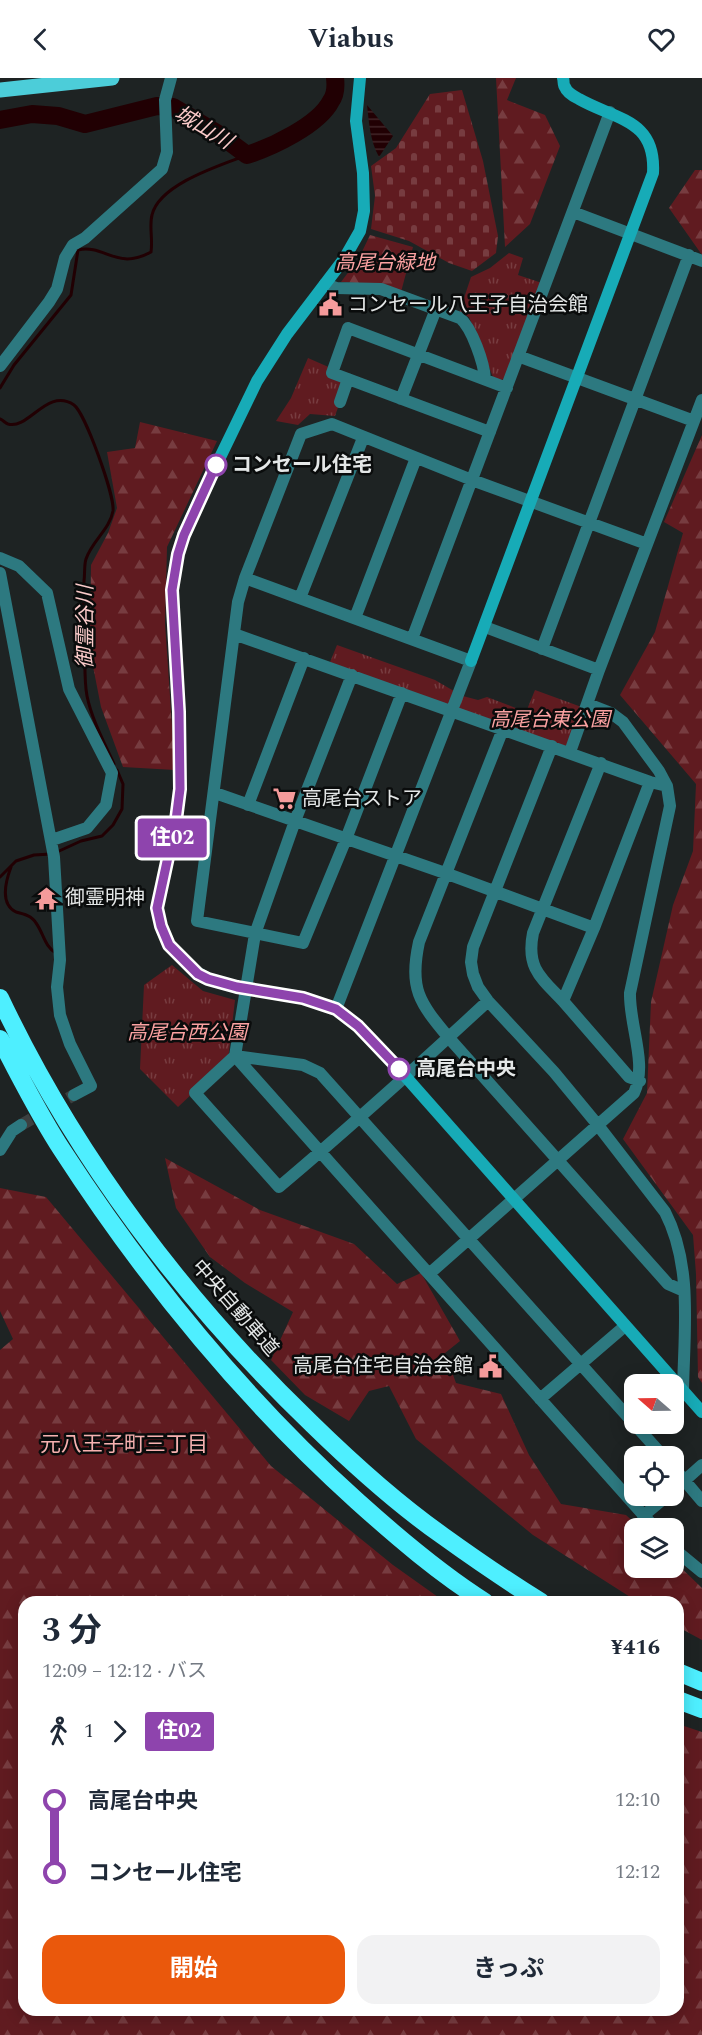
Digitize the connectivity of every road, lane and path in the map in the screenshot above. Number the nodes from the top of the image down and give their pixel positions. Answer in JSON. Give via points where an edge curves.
{"nodes":[{"id":1,"x":112,"y":78,"type":"edge"},
{"id":2,"x":171,"y":78,"type":"edge"},
{"id":3,"x":360,"y":78,"type":"edge"},
{"id":4,"x":563,"y":78,"type":"edge"},
{"id":5,"x":0,"y":90,"type":"edge"},
{"id":6,"x":610,"y":112,"type":"junction"},
{"id":7,"x":573,"y":212,"type":"junction"},
{"id":8,"x":632,"y":234,"type":"junction"},
{"id":9,"x":689,"y":255,"type":"junction"},
{"id":10,"x":702,"y":261,"type":"edge"},
{"id":11,"x":325,"y":284,"type":"junction"},
{"id":12,"x":436,"y":309,"type":"junction"},
{"id":13,"x":419,"y":354,"type":"junction"},
{"id":14,"x":518,"y":357,"type":"junction"},
{"id":15,"x":0,"y":366,"type":"edge"},
{"id":16,"x":577,"y":378,"type":"junction"},
{"id":17,"x":348,"y":379,"type":"junction"},
{"id":18,"x":484,"y":379,"type":"junction"},
{"id":19,"x":507,"y":388,"type":"junction"},
{"id":20,"x":401,"y":399,"type":"junction"},
{"id":21,"x":636,"y":400,"type":"junction"},
{"id":22,"x":702,"y":400,"type":"edge"},
{"id":23,"x":340,"y":402,"type":"dead end"},
{"id":24,"x":694,"y":421,"type":"junction"},
{"id":25,"x":490,"y":432,"type":"junction"},
{"id":26,"x":363,"y":438,"type":"junction"},
{"id":27,"x":416,"y":458,"type":"junction"},
{"id":28,"x":472,"y":480,"type":"junction"},
{"id":29,"x":530,"y":502,"type":"junction"},
{"id":30,"x":589,"y":524,"type":"junction"},
{"id":31,"x":647,"y":544,"type":"junction"},
{"id":32,"x":0,"y":558,"type":"edge"},
{"id":33,"x":0,"y":573,"type":"edge"},
{"id":34,"x":245,"y":578,"type":"junction"},
{"id":35,"x":300,"y":598,"type":"junction"},
{"id":36,"x":355,"y":618,"type":"junction"},
{"id":37,"x":484,"y":627,"type":"junction"},
{"id":38,"x":234,"y":634,"type":"junction"},
{"id":39,"x":412,"y":639,"type":"junction"},
{"id":40,"x":542,"y":649,"type":"junction"},
{"id":41,"x":304,"y":658,"type":"junction"},
{"id":42,"x":471,"y":661,"type":"junction"},
{"id":43,"x":599,"y":670,"type":"junction"},
{"id":44,"x":352,"y":675,"type":"junction"},
{"id":45,"x":402,"y":693,"type":"junction"},
{"id":46,"x":588,"y":704,"type":"junction"},
{"id":47,"x":452,"y":711,"type":"junction"},
{"id":48,"x":503,"y":729,"type":"junction"},
{"id":49,"x":552,"y":746,"type":"junction"},
{"id":50,"x":570,"y":753,"type":"junction"},
{"id":51,"x":601,"y":763,"type":"junction"},
{"id":52,"x":650,"y":782,"type":"junction"},
{"id":53,"x":667,"y":786,"type":"junction"},
{"id":54,"x":215,"y":793,"type":"junction"},
{"id":55,"x":248,"y":805,"type":"junction"},
{"id":56,"x":296,"y":821,"type":"junction"},
{"id":57,"x":346,"y":839,"type":"junction"},
{"id":58,"x":53,"y":848,"type":"junction"},
{"id":59,"x":396,"y":856,"type":"junction"},
{"id":60,"x":446,"y":873,"type":"junction"},
{"id":61,"x":495,"y":891,"type":"junction"},
{"id":62,"x":543,"y":909,"type":"junction"},
{"id":63,"x":594,"y":928,"type":"junction"},
{"id":64,"x":255,"y":934,"type":"junction"},
{"id":65,"x":244,"y":988,"type":"junction"},
{"id":66,"x":0,"y":998,"type":"edge"},
{"id":67,"x":488,"y":1001,"type":"junction"},
{"id":68,"x":563,"y":1001,"type":"junction"},
{"id":69,"x":336,"y":1009,"type":"junction"},
{"id":70,"x":449,"y":1038,"type":"junction"},
{"id":71,"x":0,"y":1039,"type":"edge"},
{"id":72,"x":235,"y":1056,"type":"junction"},
{"id":73,"x":405,"y":1076,"type":"junction"},
{"id":74,"x":640,"y":1081,"type":"junction"},
{"id":75,"x":74,"y":1095,"type":"tunnel mouth"},
{"id":76,"x":359,"y":1117,"type":"junction"},
{"id":77,"x":597,"y":1124,"type":"junction"},
{"id":78,"x":21,"y":1125,"type":"tunnel mouth"},
{"id":79,"x":0,"y":1150,"type":"edge"},
{"id":80,"x":321,"y":1152,"type":"junction"},
{"id":81,"x":557,"y":1159,"type":"junction"},
{"id":82,"x":513,"y":1198,"type":"junction"},
{"id":83,"x":468,"y":1238,"type":"junction"},
{"id":84,"x":429,"y":1274,"type":"junction"},
{"id":85,"x":684,"y":1291,"type":"junction"},
{"id":86,"x":625,"y":1326,"type":"junction"},
{"id":87,"x":580,"y":1364,"type":"junction"},
{"id":88,"x":668,"y":1374,"type":"edge"},
{"id":89,"x":683,"y":1374,"type":"edge"},
{"id":90,"x":684,"y":1392,"type":"edge"},
{"id":91,"x":540,"y":1399,"type":"junction"},
{"id":92,"x":702,"y":1412,"type":"edge"},
{"id":93,"x":654,"y":1446,"type":"edge"},
{"id":94,"x":702,"y":1465,"type":"edge"},
{"id":95,"x":685,"y":1480,"type":"joint"},
{"id":96,"x":702,"y":1501,"type":"edge"},
{"id":97,"x":656,"y":1506,"type":"edge"},
{"id":98,"x":644,"y":1516,"type":"joint"},
{"id":99,"x":684,"y":1557,"type":"edge"},
{"id":100,"x":702,"y":1572,"type":"edge"},
{"id":101,"x":477,"y":1596,"type":"edge"},
{"id":102,"x":532,"y":1596,"type":"edge"},
{"id":103,"x":684,"y":1674,"type":"edge"},
{"id":104,"x":702,"y":1682,"type":"edge"},
{"id":105,"x":684,"y":1702,"type":"edge"},
{"id":106,"x":702,"y":1710,"type":"edge"}],
"edges":[{"from":1,"to":5,"type":"main road"},
{"from":2,"to":15,"type":"street","via":[[165,100],[168,152],[162,169],[73,245],[65,258],[57,289]]},
{"from":3,"to":11,"type":"street","via":[[356,121],[364,211],[355,242]]},
{"from":4,"to":6,"type":"street","via":[[565,88],[573,96]]},
{"from":6,"to":7,"type":"street"},
{"from":6,"to":8,"type":"street","via":[[644,133],[654,163]]},
{"from":7,"to":8,"type":"street"},
{"from":7,"to":14,"type":"street"},
{"from":8,"to":9,"type":"street"},
{"from":8,"to":16,"type":"street"},
{"from":9,"to":10,"type":"street"},
{"from":9,"to":21,"type":"street"},
{"from":11,"to":12,"type":"street","via":[[336,288],[381,289]]},
{"from":11,"to":65,"type":"street","via":[[256,381],[184,535],[172,590],[180,789],[157,908],[169,945],[198,974]]},
{"from":12,"to":13,"type":"street"},
{"from":12,"to":18,"type":"street","via":[[465,322],[484,368]]},
{"from":13,"to":17,"type":"street","via":[[348,328],[332,373]]},
{"from":13,"to":18,"type":"street"},
{"from":13,"to":20,"type":"street"},
{"from":14,"to":16,"type":"street"},
{"from":14,"to":19,"type":"street"},
{"from":16,"to":21,"type":"street"},
{"from":16,"to":29,"type":"street"},
{"from":17,"to":20,"type":"street"},
{"from":17,"to":23,"type":"street"},
{"from":18,"to":19,"type":"street"},
{"from":19,"to":25,"type":"street"},
{"from":20,"to":25,"type":"street"},
{"from":21,"to":24,"type":"street"},
{"from":21,"to":30,"type":"street"},
{"from":22,"to":24,"type":"street"},
{"from":24,"to":31,"type":"street"},
{"from":25,"to":28,"type":"street"},
{"from":26,"to":27,"type":"street"},
{"from":26,"to":34,"type":"street","via":[[333,419],[301,434]]},
{"from":26,"to":35,"type":"street"},
{"from":27,"to":28,"type":"street"},
{"from":27,"to":36,"type":"street"},
{"from":28,"to":29,"type":"street"},
{"from":28,"to":39,"type":"street"},
{"from":29,"to":30,"type":"street"},
{"from":29,"to":37,"type":"street"},
{"from":30,"to":31,"type":"street"},
{"from":30,"to":40,"type":"street"},
{"from":31,"to":43,"type":"street"},
{"from":32,"to":58,"type":"street","via":[[19,566],[47,593],[69,689],[112,773],[106,805],[87,828]]},
{"from":33,"to":58,"type":"street"},
{"from":34,"to":35,"type":"street"},
{"from":34,"to":38,"type":"street"},
{"from":35,"to":36,"type":"street"},
{"from":36,"to":39,"type":"street"},
{"from":37,"to":40,"type":"street"},
{"from":37,"to":42,"type":"street"},
{"from":38,"to":41,"type":"street"},
{"from":38,"to":54,"type":"street"},
{"from":39,"to":42,"type":"street"},
{"from":40,"to":43,"type":"street"},
{"from":41,"to":44,"type":"street"},
{"from":41,"to":55,"type":"street"},
{"from":42,"to":47,"type":"street"},
{"from":43,"to":46,"type":"street"},
{"from":44,"to":45,"type":"street"},
{"from":44,"to":56,"type":"street"},
{"from":45,"to":47,"type":"street"},
{"from":45,"to":57,"type":"street"},
{"from":46,"to":50,"type":"street"},
{"from":46,"to":53,"type":"street","via":[[623,722]]},
{"from":47,"to":48,"type":"street"},
{"from":47,"to":59,"type":"street"},
{"from":48,"to":49,"type":"street"},
{"from":48,"to":60,"type":"street"},
{"from":49,"to":50,"type":"street"},
{"from":49,"to":61,"type":"street"},
{"from":50,"to":51,"type":"street"},
{"from":51,"to":52,"type":"street"},
{"from":51,"to":62,"type":"street"},
{"from":52,"to":53,"type":"street"},
{"from":52,"to":63,"type":"street"},
{"from":53,"to":74,"type":"street","via":[[670,806],[630,993]]},
{"from":54,"to":55,"type":"street"},
{"from":54,"to":64,"type":"street","via":[[196,921]]},
{"from":55,"to":56,"type":"street"},
{"from":56,"to":57,"type":"street"},
{"from":56,"to":64,"type":"street"},
{"from":57,"to":59,"type":"street"},
{"from":57,"to":64,"type":"street","via":[[303,943]]},
{"from":58,"to":75,"type":"street","via":[[60,1015],[91,1086]]},
{"from":59,"to":60,"type":"street"},
{"from":59,"to":69,"type":"street"},
{"from":60,"to":61,"type":"street"},
{"from":60,"to":70,"type":"street","via":[[419,942],[414,974],[427,1011]]},
{"from":61,"to":62,"type":"street"},
{"from":61,"to":67,"type":"street","via":[[471,962],[478,987]]},
{"from":62,"to":63,"type":"street"},
{"from":62,"to":68,"type":"street","via":[[533,933],[531,960],[540,977]]},
{"from":63,"to":68,"type":"street"},
{"from":64,"to":65,"type":"street"},
{"from":65,"to":69,"type":"street","via":[[303,998]]},
{"from":65,"to":72,"type":"street"},
{"from":66,"to":102,"type":"highway","name":"中央自動車道","via":[[48,1089],[97,1167],[147,1239],[236,1347],[376,1482],[441,1535]]},
{"from":67,"to":70,"type":"street"},
{"from":67,"to":77,"type":"street"},
{"from":68,"to":74,"type":"street","via":[[628,1077]]},
{"from":69,"to":73,"type":"street","via":[[358,1026]]},
{"from":70,"to":73,"type":"street"},
{"from":70,"to":81,"type":"street"},
{"from":71,"to":101,"type":"highway","via":[[61,1149],[148,1272],[209,1347],[324,1471],[382,1523]]},
{"from":72,"to":76,"type":"street","via":[[303,1065],[320,1073]]},
{"from":72,"to":80,"type":"street"},
{"from":72,"to":80,"type":"street","via":[[195,1093],[279,1187]]},
{"from":73,"to":76,"type":"street"},
{"from":73,"to":82,"type":"street"},
{"from":74,"to":77,"type":"street","via":[[634,1093]]},
{"from":76,"to":80,"type":"street"},
{"from":76,"to":83,"type":"street"},
{"from":77,"to":81,"type":"street"},
{"from":77,"to":85,"type":"street","via":[[673,1227],[683,1263]]},
{"from":78,"to":79,"type":"street","via":[[12,1131]]},
{"from":80,"to":84,"type":"street"},
{"from":81,"to":82,"type":"street"},
{"from":81,"to":85,"type":"street","via":[[668,1284]]},
{"from":82,"to":83,"type":"street"},
{"from":82,"to":86,"type":"street"},
{"from":83,"to":84,"type":"street"},
{"from":83,"to":87,"type":"street"},
{"from":84,"to":91,"type":"street"},
{"from":85,"to":89,"type":"street"},
{"from":86,"to":87,"type":"street"},
{"from":86,"to":88,"type":"street"},
{"from":87,"to":91,"type":"street"},
{"from":87,"to":93,"type":"street"},
{"from":90,"to":92,"type":"street"},
{"from":91,"to":98,"type":"street"},
{"from":94,"to":95,"type":"street"},
{"from":95,"to":96,"type":"street"},
{"from":97,"to":98,"type":"street"},
{"from":99,"to":100,"type":"street"},
{"from":103,"to":104,"type":"highway"},
{"from":105,"to":106,"type":"highway"}]}
